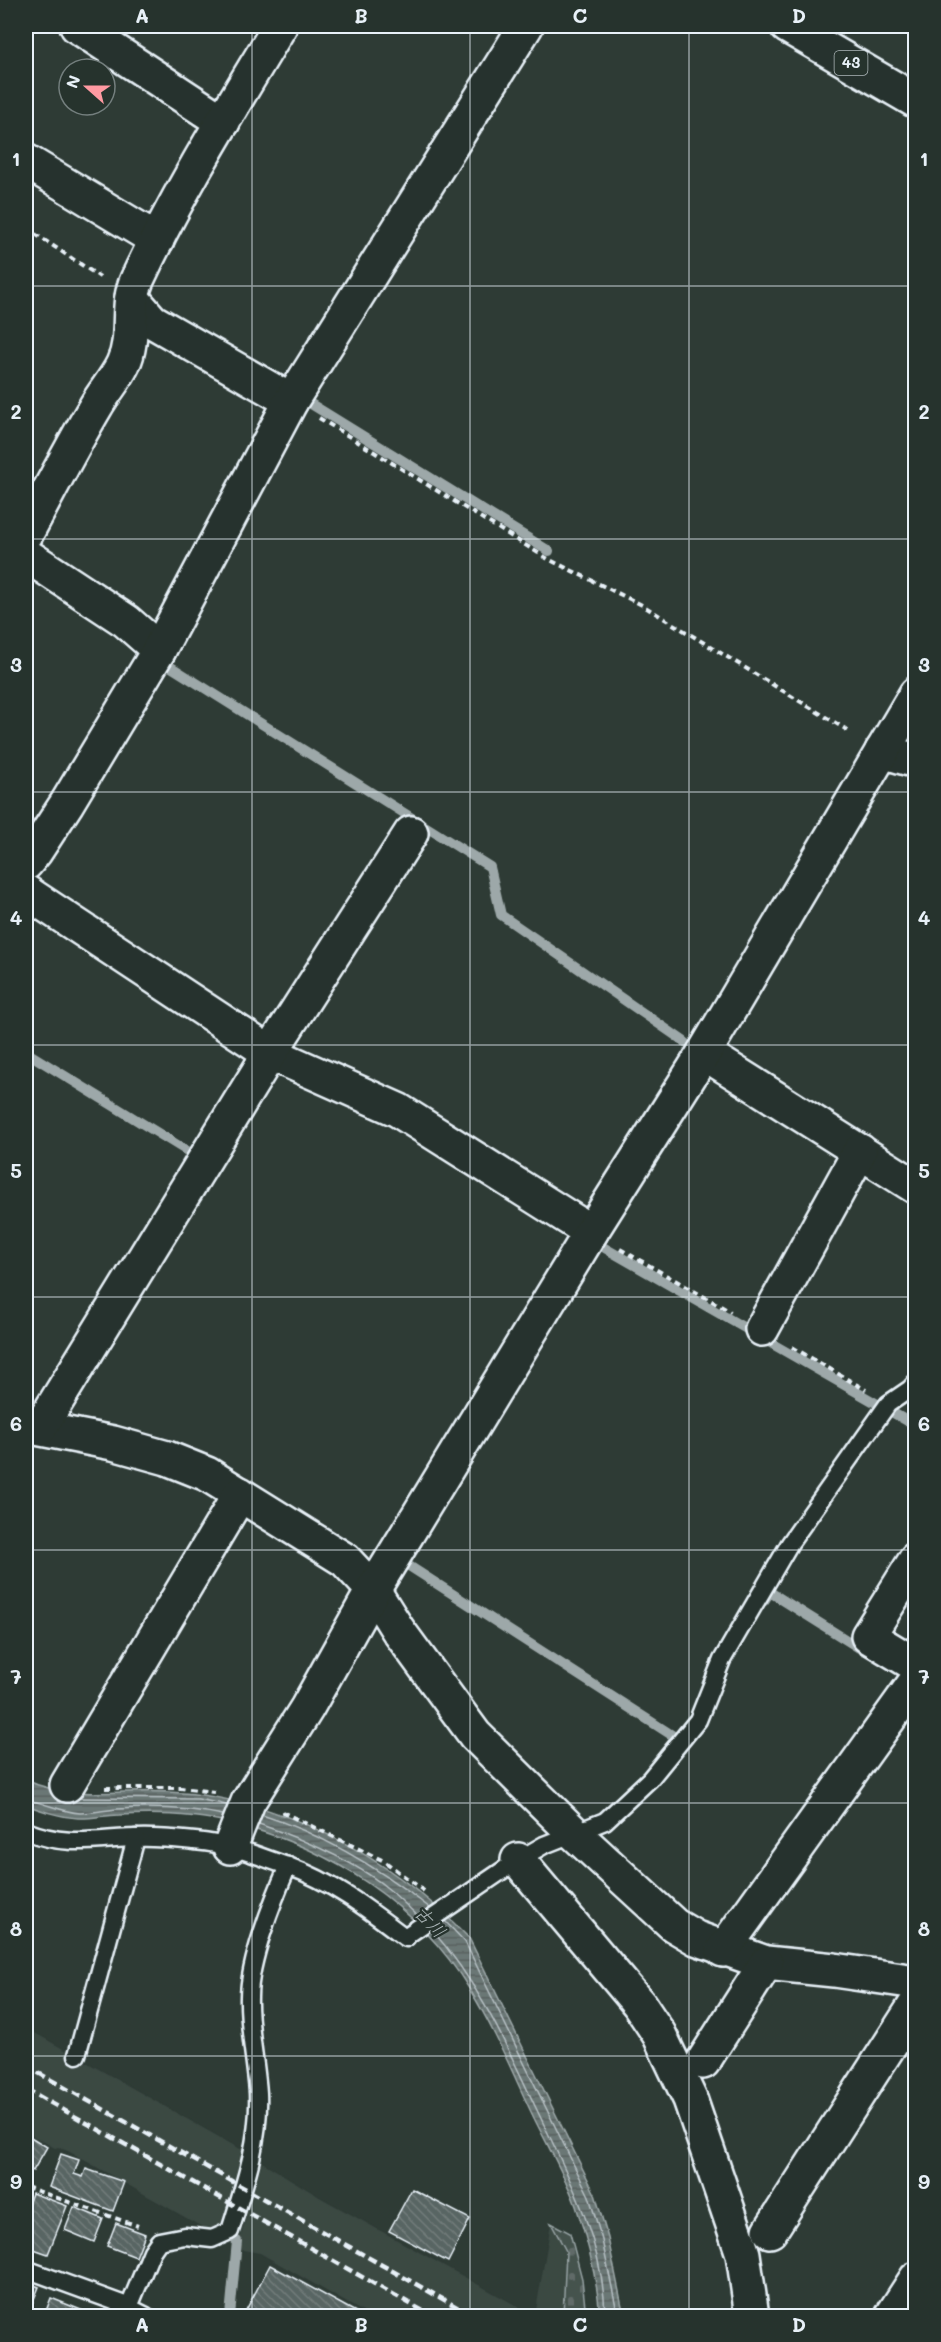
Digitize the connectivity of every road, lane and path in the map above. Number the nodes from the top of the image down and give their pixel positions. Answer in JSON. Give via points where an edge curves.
{"nodes":[{"id":1,"x":77,"y":26,"type":"edge"},
{"id":2,"x":280,"y":26,"type":"edge"},
{"id":3,"x":526,"y":26,"type":"edge"},
{"id":4,"x":787,"y":26,"type":"edge"},
{"id":5,"x":915,"y":101,"type":"edge"},
{"id":6,"x":223,"y":122,"type":"junction"},
{"id":7,"x":26,"y":161,"type":"edge"},
{"id":8,"x":26,"y":228,"type":"edge"},
{"id":9,"x":157,"y":240,"type":"junction"},
{"id":10,"x":132,"y":298,"type":"junction"},
{"id":11,"x":291,"y":400,"type":"junction"},
{"id":12,"x":26,"y":534,"type":"edge"},
{"id":13,"x":26,"y":555,"type":"edge"},
{"id":14,"x":159,"y":650,"type":"junction"},
{"id":15,"x":915,"y":693,"type":"edge"},
{"id":16,"x":882,"y":751,"type":"junction"},
{"id":17,"x":915,"y":761,"type":"edge"},
{"id":18,"x":411,"y":833,"type":"dead end"},
{"id":19,"x":26,"y":863,"type":"edge"},
{"id":20,"x":26,"y":892,"type":"edge"},
{"id":21,"x":270,"y":1053,"type":"junction"},
{"id":22,"x":704,"y":1053,"type":"junction"},
{"id":23,"x":860,"y":1151,"type":"junction"},
{"id":24,"x":915,"y":1187,"type":"edge"},
{"id":25,"x":591,"y":1232,"type":"junction"},
{"id":26,"x":762,"y":1329,"type":"dead end"},
{"id":27,"x":915,"y":1382,"type":"edge"},
{"id":28,"x":33,"y":1427,"type":"edge"},
{"id":29,"x":240,"y":1494,"type":"junction"},
{"id":30,"x":915,"y":1559,"type":"edge"},
{"id":31,"x":373,"y":1590,"type":"junction"},
{"id":32,"x":915,"y":1665,"type":"edge"},
{"id":33,"x":915,"y":1681,"type":"edge"},
{"id":34,"x":67,"y":1785,"type":"joint"},
{"id":35,"x":241,"y":1820,"type":"junction"},
{"id":36,"x":26,"y":1831,"type":"edge"},
{"id":37,"x":574,"y":1833,"type":"junction"},
{"id":38,"x":136,"y":1838,"type":"junction"},
{"id":39,"x":518,"y":1860,"type":"junction"},
{"id":40,"x":288,"y":1866,"type":"junction"},
{"id":41,"x":441,"y":1912,"type":"junction"},
{"id":42,"x":723,"y":1950,"type":"junction"},
{"id":43,"x":766,"y":1963,"type":"junction"},
{"id":44,"x":915,"y":1982,"type":"edge"},
{"id":45,"x":915,"y":2004,"type":"edge"},
{"id":46,"x":77,"y":2055,"type":"dead end"},
{"id":47,"x":703,"y":2062,"type":"dead end"},
{"id":48,"x":26,"y":2187,"type":"edge"},
{"id":49,"x":770,"y":2231,"type":"dead end"},
{"id":50,"x":159,"y":2241,"type":"junction"},
{"id":51,"x":26,"y":2269,"type":"edge"},
{"id":52,"x":915,"y":2279,"type":"edge"},
{"id":53,"x":122,"y":2309,"type":"edge"},
{"id":54,"x":146,"y":2316,"type":"edge"},
{"id":55,"x":752,"y":2316,"type":"edge"},
{"id":56,"x":892,"y":2316,"type":"edge"}],
"edges":[{"from":1,"to":6,"type":"street"},
{"from":2,"to":6,"type":"street"},
{"from":3,"to":11,"type":"street"},
{"from":4,"to":5,"type":"street","number":"43"},
{"from":6,"to":9,"type":"street"},
{"from":7,"to":9,"type":"street"},
{"from":8,"to":10,"type":"path"},
{"from":9,"to":10,"type":"street"},
{"from":10,"to":11,"type":"street","via":[[152,321]]},
{"from":10,"to":12,"type":"street","via":[[131,337],[123,364],[96,405]]},
{"from":11,"to":14,"type":"street"},
{"from":11,"to":16,"type":"path","via":[[548,558],[642,605]]},
{"from":13,"to":14,"type":"street","via":[[126,621]]},
{"from":14,"to":19,"type":"street"},
{"from":15,"to":16,"type":"street"},
{"from":16,"to":17,"type":"street"},
{"from":16,"to":22,"type":"street"},
{"from":18,"to":21,"type":"street"},
{"from":20,"to":21,"type":"street"},
{"from":21,"to":25,"type":"street","via":[[398,1110]]},
{"from":21,"to":28,"type":"street"},
{"from":22,"to":23,"type":"street"},
{"from":22,"to":25,"type":"street"},
{"from":23,"to":24,"type":"street"},
{"from":23,"to":26,"type":"street"},
{"from":25,"to":31,"type":"street"},
{"from":27,"to":37,"type":"lane","via":[[888,1404],[790,1543],[722,1660],[698,1720],[650,1779],[605,1821]]},
{"from":28,"to":29,"type":"street","via":[[167,1458],[207,1474]]},
{"from":29,"to":31,"type":"street","via":[[345,1560]]},
{"from":29,"to":34,"type":"street"},
{"from":30,"to":32,"type":"street","via":[[868,1636]]},
{"from":31,"to":35,"type":"street"},
{"from":31,"to":37,"type":"street","via":[[475,1735]]},
{"from":33,"to":42,"type":"street"},
{"from":34,"to":35,"type":"path","via":[[213,1792]]},
{"from":35,"to":38,"type":"lane"},
{"from":35,"to":40,"type":"lane"},
{"from":35,"to":41,"type":"path","via":[[299,1819],[384,1862],[417,1885]]},
{"from":36,"to":38,"type":"lane","via":[[57,1841]]},
{"from":37,"to":39,"type":"lane"},
{"from":37,"to":42,"type":"street","via":[[674,1924]]},
{"from":38,"to":46,"type":"lane"},
{"from":39,"to":41,"type":"lane"},
{"from":39,"to":55,"type":"street","via":[[639,2004],[659,2034],[690,2098],[743,2254]]},
{"from":40,"to":41,"type":"lane","via":[[313,1875],[354,1899],[406,1938]]},
{"from":40,"to":50,"type":"lane","via":[[255,1962],[249,1997],[258,2096],[253,2156],[230,2231],[212,2239],[185,2236]]},
{"from":42,"to":43,"type":"street"},
{"from":43,"to":44,"type":"street"},
{"from":43,"to":47,"type":"street"},
{"from":45,"to":49,"type":"street"},
{"from":48,"to":50,"type":"path","via":[[152,2231]]},
{"from":50,"to":53,"type":"lane"},
{"from":51,"to":53,"type":"lane"},
{"from":52,"to":56,"type":"street"},
{"from":53,"to":54,"type":"lane"}]}
